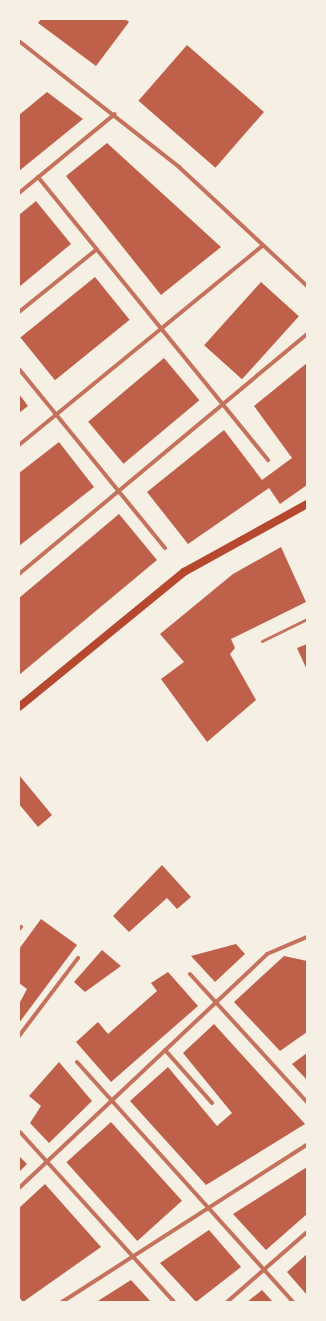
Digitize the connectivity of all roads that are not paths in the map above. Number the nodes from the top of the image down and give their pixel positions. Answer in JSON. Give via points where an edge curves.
{"nodes":[{"id":1,"x":19,"y":41,"type":"edge"},
{"id":2,"x":115,"y":114,"type":"junction"},
{"id":3,"x":38,"y":177,"type":"junction"},
{"id":4,"x":19,"y":193,"type":"edge"},
{"id":5,"x":263,"y":244,"type":"junction"},
{"id":6,"x":96,"y":249,"type":"junction"},
{"id":7,"x":307,"y":286,"type":"edge"},
{"id":8,"x":19,"y":312,"type":"edge"},
{"id":9,"x":161,"y":328,"type":"junction"},
{"id":10,"x":307,"y":334,"type":"edge"},
{"id":11,"x":19,"y":369,"type":"edge"},
{"id":12,"x":223,"y":404,"type":"junction"},
{"id":13,"x":56,"y":414,"type":"junction"},
{"id":14,"x":19,"y":445,"type":"edge"},
{"id":15,"x":268,"y":460,"type":"dead end"},
{"id":16,"x":118,"y":492,"type":"junction"},
{"id":17,"x":307,"y":504,"type":"edge"},
{"id":18,"x":165,"y":548,"type":"dead end"},
{"id":19,"x":19,"y":574,"type":"edge"},
{"id":20,"x":307,"y":619,"type":"edge"},
{"id":21,"x":262,"y":641,"type":"dead end"},
{"id":22,"x":19,"y":707,"type":"edge"},
{"id":23,"x":307,"y":937,"type":"edge"},
{"id":24,"x":78,"y":958,"type":"dead end"},
{"id":25,"x":190,"y":974,"type":"dead end"},
{"id":26,"x":216,"y":1002,"type":"junction"},
{"id":27,"x":19,"y":1036,"type":"edge"},
{"id":28,"x":165,"y":1050,"type":"junction"},
{"id":29,"x":77,"y":1062,"type":"dead end"},
{"id":30,"x":112,"y":1101,"type":"junction"},
{"id":31,"x":307,"y":1102,"type":"edge"},
{"id":32,"x":212,"y":1103,"type":"dead end"},
{"id":33,"x":20,"y":1132,"type":"edge"},
{"id":34,"x":307,"y":1145,"type":"edge"},
{"id":35,"x":47,"y":1162,"type":"junction"},
{"id":36,"x":19,"y":1188,"type":"edge"},
{"id":37,"x":209,"y":1208,"type":"junction"},
{"id":38,"x":307,"y":1232,"type":"edge"},
{"id":39,"x":133,"y":1256,"type":"junction"},
{"id":40,"x":263,"y":1270,"type":"junction"},
{"id":41,"x":62,"y":1302,"type":"edge"},
{"id":42,"x":174,"y":1302,"type":"edge"},
{"id":43,"x":227,"y":1302,"type":"edge"},
{"id":44,"x":293,"y":1302,"type":"edge"}],
"edges":[{"from":1,"to":2,"type":"street"},
{"from":2,"to":3,"type":"street"},
{"from":2,"to":5,"type":"street"},
{"from":3,"to":4,"type":"street"},
{"from":3,"to":6,"type":"street"},
{"from":5,"to":7,"type":"street"},
{"from":5,"to":9,"type":"street"},
{"from":6,"to":8,"type":"street"},
{"from":6,"to":9,"type":"street"},
{"from":9,"to":12,"type":"street"},
{"from":9,"to":13,"type":"street"},
{"from":10,"to":12,"type":"street"},
{"from":11,"to":13,"type":"street"},
{"from":12,"to":15,"type":"street"},
{"from":12,"to":16,"type":"street"},
{"from":13,"to":14,"type":"street"},
{"from":13,"to":16,"type":"street"},
{"from":16,"to":18,"type":"street"},
{"from":16,"to":19,"type":"street"},
{"from":17,"to":22,"type":"main road","via":[[184,572]]},
{"from":20,"to":21,"type":"lane"},
{"from":23,"to":26,"type":"street","via":[[267,954]]},
{"from":24,"to":27,"type":"street"},
{"from":25,"to":26,"type":"street"},
{"from":26,"to":28,"type":"street"},
{"from":26,"to":31,"type":"street"},
{"from":28,"to":30,"type":"street"},
{"from":28,"to":32,"type":"street"},
{"from":29,"to":30,"type":"street"},
{"from":30,"to":35,"type":"street"},
{"from":30,"to":37,"type":"street"},
{"from":33,"to":35,"type":"street"},
{"from":34,"to":37,"type":"street"},
{"from":35,"to":36,"type":"street"},
{"from":35,"to":39,"type":"street"},
{"from":37,"to":39,"type":"street"},
{"from":37,"to":40,"type":"street"},
{"from":38,"to":40,"type":"street"},
{"from":39,"to":41,"type":"street"},
{"from":39,"to":42,"type":"street"},
{"from":40,"to":43,"type":"street"},
{"from":40,"to":44,"type":"street"}]}
